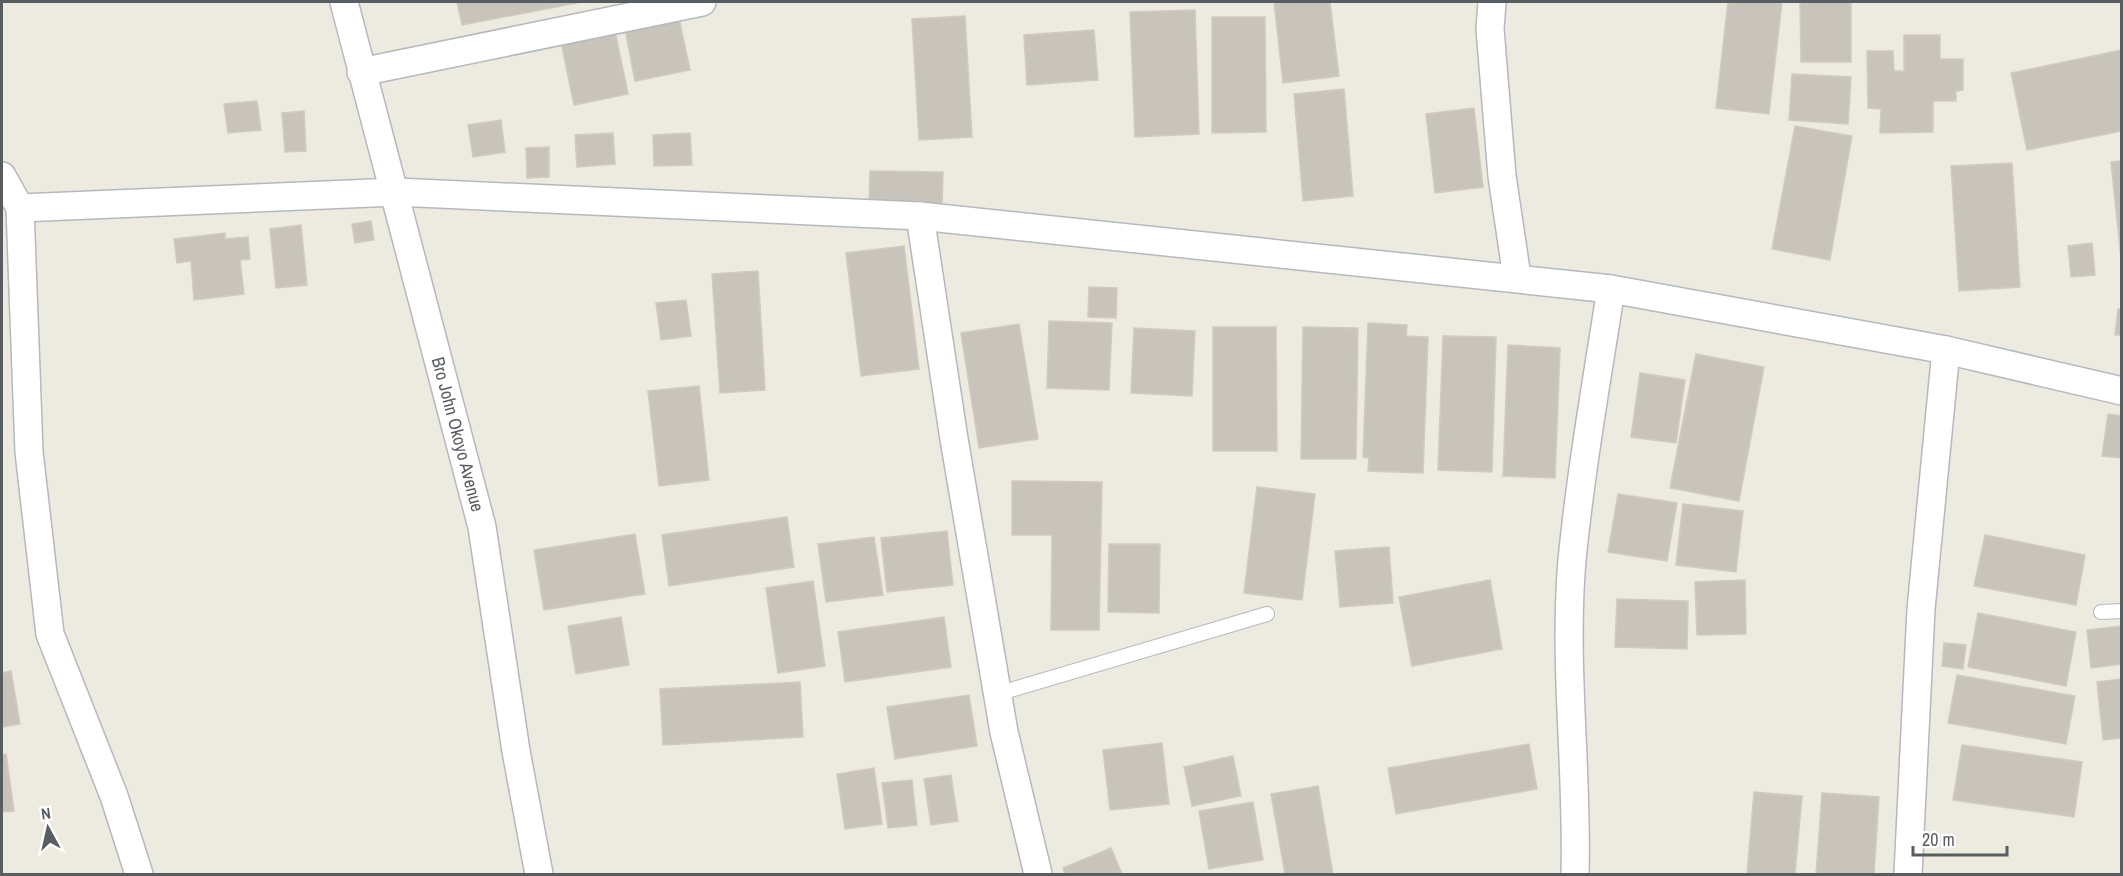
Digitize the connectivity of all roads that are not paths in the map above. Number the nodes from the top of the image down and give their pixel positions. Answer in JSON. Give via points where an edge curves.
{"nodes":[{"id":1,"x":344,"y":2,"type":"edge"},
{"id":2,"x":702,"y":2,"type":"edge"},
{"id":3,"x":1492,"y":2,"type":"edge"},
{"id":4,"x":361,"y":72,"type":"junction"},
{"id":5,"x":2,"y":176,"type":"edge"},
{"id":6,"x":396,"y":192,"type":"junction"},
{"id":7,"x":20,"y":208,"type":"junction"},
{"id":8,"x":920,"y":216,"type":"junction"},
{"id":9,"x":1517,"y":277,"type":"junction"},
{"id":10,"x":1611,"y":289,"type":"junction"},
{"id":11,"x":1946,"y":350,"type":"junction"},
{"id":12,"x":2121,"y":391,"type":"edge"},
{"id":13,"x":2121,"y":611,"type":"edge"},
{"id":14,"x":2101,"y":612,"type":"dead end"},
{"id":15,"x":1267,"y":614,"type":"dead end"},
{"id":16,"x":997,"y":694,"type":"junction"},
{"id":17,"x":139,"y":874,"type":"edge"},
{"id":18,"x":539,"y":874,"type":"edge"},
{"id":19,"x":1038,"y":874,"type":"edge"},
{"id":20,"x":1575,"y":874,"type":"edge"},
{"id":21,"x":1908,"y":874,"type":"edge"}],
"edges":[{"from":1,"to":4,"type":"street","name":"Bro John Okoyo Avenue"},
{"from":2,"to":4,"type":"street"},
{"from":3,"to":9,"type":"street","via":[[1490,29],[1502,176]]},
{"from":4,"to":6,"type":"street","name":"Bro John Okoyo Avenue"},
{"from":5,"to":7,"type":"street"},
{"from":6,"to":7,"type":"street"},
{"from":6,"to":8,"type":"street"},
{"from":6,"to":18,"type":"street","name":"Bro John Okoyo Avenue","via":[[482,527]]},
{"from":7,"to":17,"type":"street","via":[[29,452],[50,634],[114,796]]},
{"from":8,"to":9,"type":"street"},
{"from":8,"to":16,"type":"street"},
{"from":9,"to":10,"type":"street"},
{"from":10,"to":11,"type":"street"},
{"from":10,"to":20,"type":"street","via":[[1572,561],[1569,711]]},
{"from":11,"to":12,"type":"street"},
{"from":11,"to":21,"type":"street","via":[[1921,609]]},
{"from":13,"to":14,"type":"lane"},
{"from":15,"to":16,"type":"lane"},
{"from":16,"to":19,"type":"street"}]}
